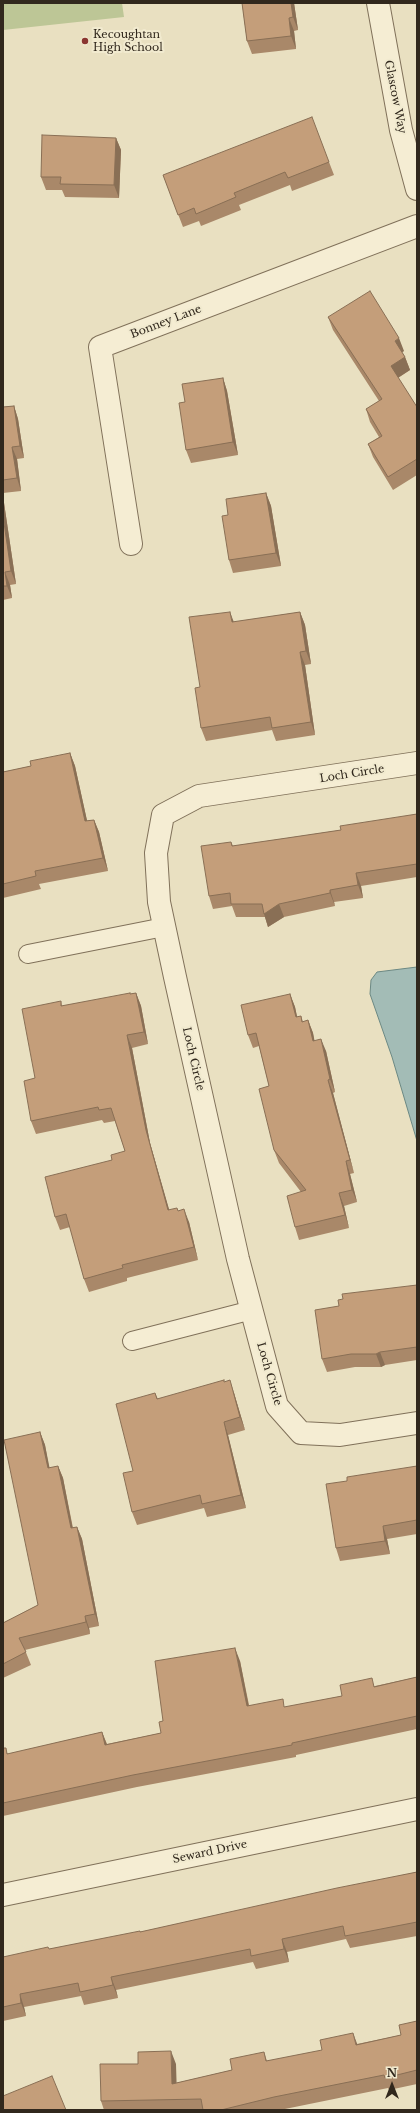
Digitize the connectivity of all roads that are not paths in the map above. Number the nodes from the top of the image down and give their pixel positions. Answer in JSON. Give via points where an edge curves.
{"nodes":[{"id":1,"x":378,"y":3,"type":"edge"},
{"id":2,"x":417,"y":189,"type":"edge"},
{"id":3,"x":417,"y":226,"type":"edge"},
{"id":4,"x":131,"y":544,"type":"dead end"},
{"id":5,"x":417,"y":763,"type":"edge"},
{"id":6,"x":164,"y":927,"type":"junction"},
{"id":7,"x":28,"y":954,"type":"dead end"},
{"id":8,"x":252,"y":1310,"type":"junction"},
{"id":9,"x":132,"y":1341,"type":"dead end"},
{"id":10,"x":417,"y":1423,"type":"edge"},
{"id":11,"x":417,"y":1809,"type":"edge"},
{"id":12,"x":3,"y":1894,"type":"edge"}],
"edges":[{"from":1,"to":2,"type":"street","name":"Glascow Way","via":[[400,130]]},
{"from":3,"to":4,"type":"street","name":"Bonney Lane","via":[[100,347]]},
{"from":5,"to":6,"type":"street","name":"Loch Circle","via":[[199,796],[163,815],[156,853],[159,902]]},
{"from":6,"to":7,"type":"lane"},
{"from":6,"to":8,"type":"street","name":"Loch Circle","via":[[205,1115]]},
{"from":8,"to":9,"type":"lane"},
{"from":8,"to":10,"type":"street","name":"Loch Circle","via":[[277,1406],[301,1433],[340,1434]]},
{"from":11,"to":12,"type":"street","name":"Seward Drive"}]}
